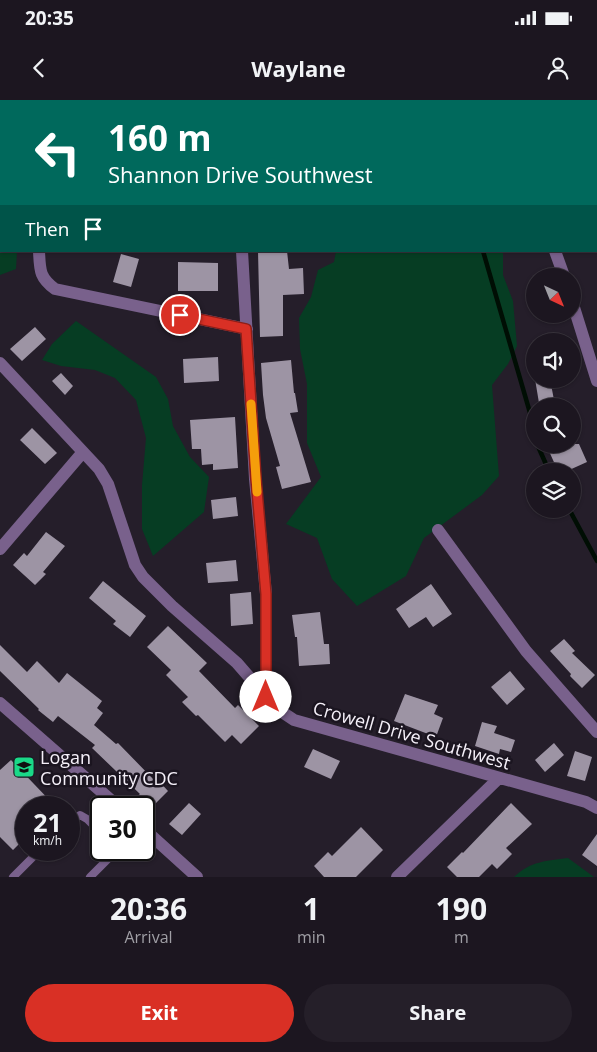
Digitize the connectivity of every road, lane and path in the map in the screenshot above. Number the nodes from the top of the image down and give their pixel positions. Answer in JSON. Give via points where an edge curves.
{"nodes":[{"id":1,"x":39,"y":252,"type":"edge"},
{"id":2,"x":242,"y":252,"type":"edge"},
{"id":3,"x":555,"y":252,"type":"edge"},
{"id":4,"x":561,"y":268,"type":"edge"},
{"id":5,"x":579,"y":323,"type":"edge"},
{"id":6,"x":246,"y":329,"type":"junction"},
{"id":7,"x":0,"y":363,"type":"edge"},
{"id":8,"x":597,"y":381,"type":"edge"},
{"id":9,"x":84,"y":452,"type":"junction"},
{"id":10,"x":438,"y":530,"type":"dead end"},
{"id":11,"x":0,"y":549,"type":"edge"},
{"id":12,"x":266,"y":697,"type":"junction"},
{"id":13,"x":0,"y":703,"type":"edge"},
{"id":14,"x":597,"y":732,"type":"edge"},
{"id":15,"x":500,"y":778,"type":"junction"},
{"id":16,"x":106,"y":796,"type":"edge"},
{"id":17,"x":597,"y":808,"type":"edge"},
{"id":18,"x":155,"y":839,"type":"edge"},
{"id":19,"x":29,"y":861,"type":"edge"},
{"id":20,"x":108,"y":861,"type":"edge"},
{"id":21,"x":13,"y":877,"type":"edge"},
{"id":22,"x":90,"y":877,"type":"edge"},
{"id":23,"x":197,"y":877,"type":"edge"},
{"id":24,"x":396,"y":877,"type":"edge"}],
"edges":[{"from":1,"to":6,"type":"street","via":[[40,274],[55,288]]},
{"from":2,"to":6,"type":"street"},
{"from":3,"to":4,"type":"street"},
{"from":5,"to":8,"type":"street"},
{"from":6,"to":12,"type":"street","via":[[266,594]]},
{"from":7,"to":9,"type":"street","name":"Crowell Drive Southwest"},
{"from":9,"to":11,"type":"street"},
{"from":9,"to":12,"type":"street","name":"Crowell Drive Southwest","via":[[108,484],[142,577],[237,663]]},
{"from":10,"to":14,"type":"street","via":[[526,651]]},
{"from":12,"to":15,"type":"street","name":"Crowell Drive Southwest","via":[[294,720]]},
{"from":13,"to":16,"type":"street"},
{"from":15,"to":17,"type":"street","name":"Crowell Drive Southwest"},
{"from":15,"to":24,"type":"street"},
{"from":18,"to":23,"type":"street"},
{"from":19,"to":21,"type":"lane"},
{"from":20,"to":22,"type":"lane"}]}
